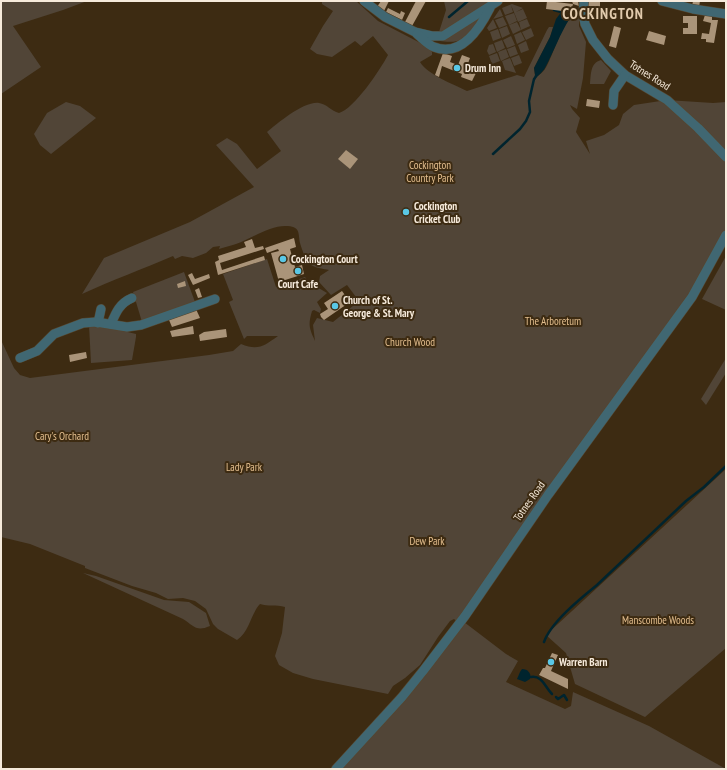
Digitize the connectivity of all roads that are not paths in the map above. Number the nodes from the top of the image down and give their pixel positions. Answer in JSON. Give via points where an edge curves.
{"nodes":[{"id":1,"x":364,"y":1,"type":"edge"},
{"id":2,"x":584,"y":1,"type":"edge"},
{"id":3,"x":662,"y":1,"type":"edge"},
{"id":4,"x":494,"y":4,"type":"edge"},
{"id":5,"x":726,"y":14,"type":"edge"},
{"id":6,"x":415,"y":32,"type":"junction"},
{"id":7,"x":625,"y":75,"type":"junction"},
{"id":8,"x":613,"y":105,"type":"dead end"},
{"id":9,"x":726,"y":157,"type":"edge"},
{"id":10,"x":726,"y":235,"type":"edge"},
{"id":11,"x":132,"y":298,"type":"dead end"},
{"id":12,"x":215,"y":299,"type":"dead end"},
{"id":13,"x":101,"y":309,"type":"dead end"},
{"id":14,"x":98,"y":323,"type":"junction"},
{"id":15,"x":111,"y":324,"type":"junction"},
{"id":16,"x":20,"y":358,"type":"dead end"},
{"id":17,"x":336,"y":769,"type":"edge"}],
"edges":[{"from":1,"to":6,"type":"street","via":[[385,17]]},
{"from":2,"to":7,"type":"street","name":"Totnes Road","via":[[585,24],[593,40]]},
{"from":3,"to":5,"type":"street"},
{"from":4,"to":6,"type":"street","via":[[444,36]]},
{"from":4,"to":6,"type":"street","via":[[475,33],[451,49],[432,47]]},
{"from":7,"to":8,"type":"street","via":[[614,91]]},
{"from":7,"to":9,"type":"street","name":"Totnes Road","via":[[667,100]]},
{"from":10,"to":17,"type":"street","name":"Totnes Road","via":[[692,297],[548,495],[465,616],[402,697]]},
{"from":11,"to":15,"type":"street","via":[[124,301]]},
{"from":12,"to":15,"type":"street","via":[[141,325]]},
{"from":13,"to":14,"type":"street"},
{"from":14,"to":15,"type":"street"},
{"from":14,"to":16,"type":"street","via":[[83,323],[54,334],[37,351]]}]}
